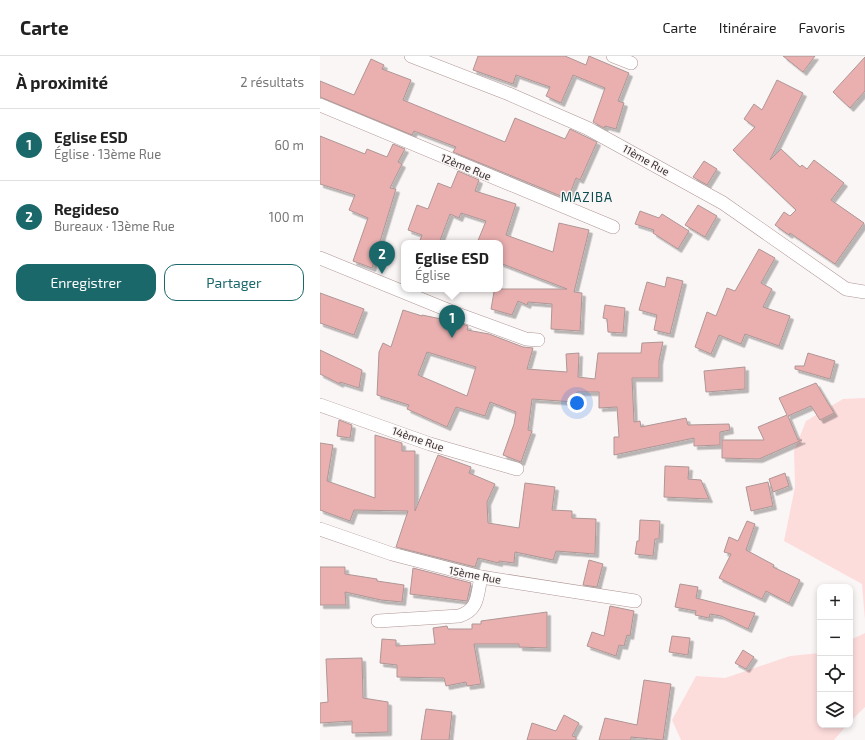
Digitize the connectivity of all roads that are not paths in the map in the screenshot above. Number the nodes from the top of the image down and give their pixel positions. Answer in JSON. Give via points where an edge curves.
{"nodes":[{"id":1,"x":411,"y":56,"type":"edge"},
{"id":2,"x":613,"y":56,"type":"edge"},
{"id":3,"x":631,"y":63,"type":"dead end"},
{"id":4,"x":320,"y":105,"type":"edge"},
{"id":5,"x":613,"y":227,"type":"dead end"},
{"id":6,"x":320,"y":258,"type":"edge"},
{"id":7,"x":401,"y":291,"type":"edge"},
{"id":8,"x":403,"y":292,"type":"edge"},
{"id":9,"x":865,"y":292,"type":"edge"},
{"id":10,"x":538,"y":340,"type":"dead end"},
{"id":11,"x":320,"y":405,"type":"edge"},
{"id":12,"x":517,"y":469,"type":"dead end"},
{"id":13,"x":320,"y":529,"type":"edge"},
{"id":14,"x":481,"y":577,"type":"junction"},
{"id":15,"x":635,"y":601,"type":"dead end"},
{"id":16,"x":378,"y":621,"type":"dead end"}],
"edges":[{"from":1,"to":9,"type":"street","name":"11ème Rue","via":[[587,128],[723,203],[846,289]]},
{"from":2,"to":3,"type":"street"},
{"from":4,"to":5,"type":"street","name":"12ème Rue"},
{"from":6,"to":7,"type":"street"},
{"from":8,"to":10,"type":"street","via":[[526,339]]},
{"from":11,"to":12,"type":"street","name":"14ème Rue","via":[[430,444]]},
{"from":13,"to":14,"type":"street","name":"15ème Rue","via":[[392,554]]},
{"from":14,"to":15,"type":"street","name":"15ème Rue"},
{"from":14,"to":16,"type":"street","via":[[475,606],[469,613],[459,616]]}]}
